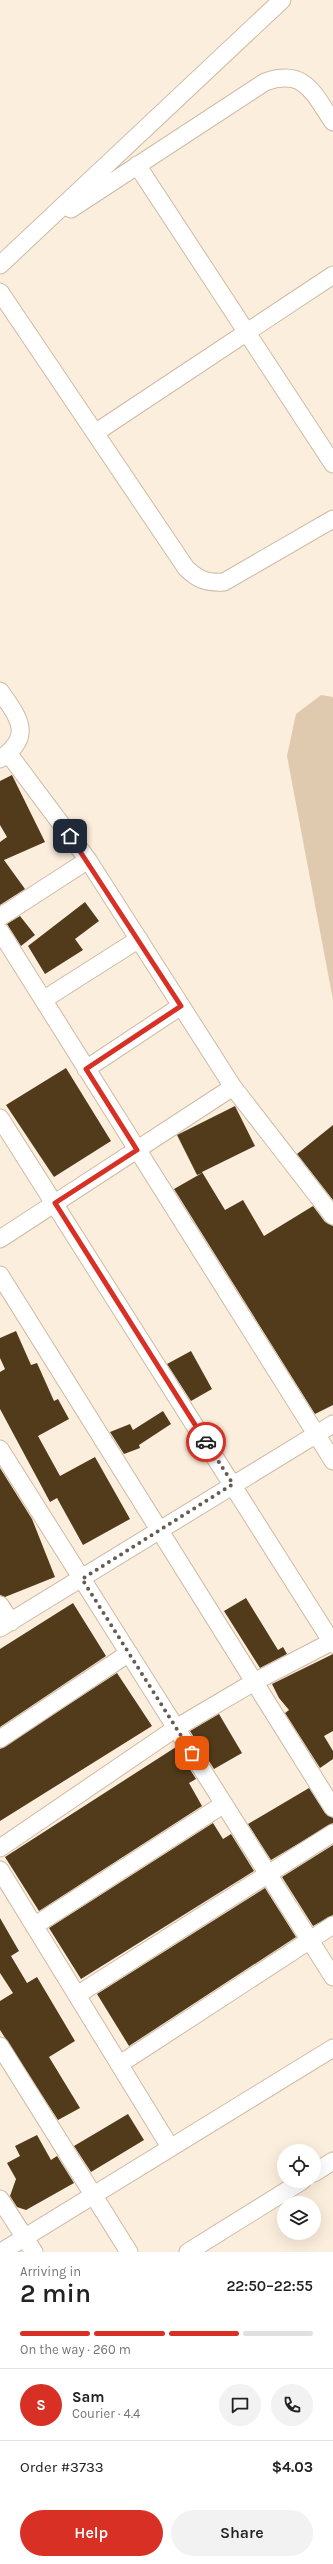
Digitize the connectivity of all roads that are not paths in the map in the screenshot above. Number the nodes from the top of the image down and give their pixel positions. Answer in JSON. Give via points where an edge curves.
{"nodes":[{"id":1,"x":282,"y":0,"type":"edge"},
{"id":2,"x":333,"y":122,"type":"edge"},
{"id":3,"x":137,"y":165,"type":"junction"},
{"id":4,"x":32,"y":234,"type":"junction"},
{"id":5,"x":0,"y":265,"type":"edge"},
{"id":6,"x":333,"y":274,"type":"edge"},
{"id":7,"x":0,"y":292,"type":"edge"},
{"id":8,"x":246,"y":331,"type":"junction"},
{"id":9,"x":95,"y":433,"type":"junction"},
{"id":10,"x":333,"y":464,"type":"edge"},
{"id":11,"x":333,"y":519,"type":"edge"},
{"id":12,"x":0,"y":691,"type":"edge"},
{"id":13,"x":4,"y":756,"type":"edge"},
{"id":14,"x":88,"y":860,"type":"junction"},
{"id":15,"x":0,"y":917,"type":"edge"},
{"id":16,"x":0,"y":931,"type":"edge"},
{"id":17,"x":139,"y":939,"type":"junction"},
{"id":18,"x":43,"y":1000,"type":"junction"},
{"id":19,"x":181,"y":1006,"type":"junction"},
{"id":20,"x":86,"y":1069,"type":"junction"},
{"id":21,"x":233,"y":1088,"type":"junction"},
{"id":22,"x":1,"y":1122,"type":"edge"},
{"id":23,"x":137,"y":1150,"type":"junction"},
{"id":24,"x":55,"y":1203,"type":"junction"},
{"id":25,"x":333,"y":1216,"type":"edge"},
{"id":26,"x":0,"y":1238,"type":"edge"},
{"id":27,"x":0,"y":1274,"type":"edge"},
{"id":28,"x":333,"y":1424,"type":"edge"},
{"id":29,"x":316,"y":1434,"type":"junction"},
{"id":30,"x":0,"y":1449,"type":"edge"},
{"id":31,"x":333,"y":1461,"type":"edge"},
{"id":32,"x":233,"y":1484,"type":"junction"},
{"id":33,"x":159,"y":1530,"type":"junction"},
{"id":34,"x":82,"y":1579,"type":"junction"},
{"id":35,"x":0,"y":1605,"type":"edge"},
{"id":36,"x":5,"y":1625,"type":"edge"},
{"id":37,"x":333,"y":1642,"type":"edge"},
{"id":38,"x":128,"y":1653,"type":"junction"},
{"id":39,"x":254,"y":1682,"type":"junction"},
{"id":40,"x":176,"y":1728,"type":"junction"},
{"id":41,"x":0,"y":1739,"type":"edge"},
{"id":42,"x":224,"y":1804,"type":"junction"},
{"id":43,"x":333,"y":1808,"type":"edge"},
{"id":44,"x":333,"y":1834,"type":"edge"},
{"id":45,"x":0,"y":1848,"type":"edge"},
{"id":46,"x":0,"y":1870,"type":"edge"},
{"id":47,"x":268,"y":1874,"type":"junction"},
{"id":48,"x":333,"y":1925,"type":"edge"},
{"id":49,"x":34,"y":1926,"type":"junction"},
{"id":50,"x":310,"y":1940,"type":"junction"},
{"id":51,"x":333,"y":1978,"type":"edge"},
{"id":52,"x":77,"y":1995,"type":"junction"},
{"id":53,"x":0,"y":2046,"type":"edge"},
{"id":54,"x":333,"y":2048,"type":"edge"},
{"id":55,"x":120,"y":2064,"type":"junction"},
{"id":56,"x":170,"y":2147,"type":"junction"},
{"id":57,"x":333,"y":2162,"type":"edge"},
{"id":58,"x":321,"y":2169,"type":"edge"},
{"id":59,"x":291,"y":2188,"type":"edge"},
{"id":60,"x":93,"y":2194,"type":"junction"},
{"id":61,"x":0,"y":2199,"type":"edge"},
{"id":62,"x":24,"y":2236,"type":"junction"},
{"id":63,"x":1,"y":2252,"type":"edge"},
{"id":64,"x":34,"y":2252,"type":"edge"},
{"id":65,"x":129,"y":2252,"type":"edge"},
{"id":66,"x":188,"y":2252,"type":"edge"}],
"edges":[{"from":1,"to":4,"type":"street"},
{"from":2,"to":3,"type":"street","via":[[311,90],[298,78],[280,77],[265,82]]},
{"from":3,"to":4,"type":"street"},
{"from":3,"to":8,"type":"street"},
{"from":4,"to":5,"type":"street"},
{"from":6,"to":8,"type":"street"},
{"from":7,"to":9,"type":"street"},
{"from":8,"to":9,"type":"street"},
{"from":8,"to":10,"type":"street"},
{"from":9,"to":11,"type":"street","via":[[186,568],[196,578],[210,583],[224,582]]},
{"from":12,"to":13,"type":"street","via":[[16,714],[21,736],[16,746]]},
{"from":13,"to":14,"type":"street"},
{"from":14,"to":15,"type":"street"},
{"from":14,"to":17,"type":"street"},
{"from":16,"to":18,"type":"street"},
{"from":17,"to":18,"type":"street"},
{"from":17,"to":19,"type":"street"},
{"from":18,"to":20,"type":"street"},
{"from":19,"to":20,"type":"street"},
{"from":19,"to":21,"type":"street"},
{"from":20,"to":23,"type":"street"},
{"from":21,"to":23,"type":"street"},
{"from":21,"to":25,"type":"street"},
{"from":22,"to":24,"type":"street"},
{"from":23,"to":24,"type":"street"},
{"from":23,"to":29,"type":"street"},
{"from":24,"to":26,"type":"street"},
{"from":24,"to":32,"type":"street"},
{"from":27,"to":33,"type":"street"},
{"from":28,"to":29,"type":"street"},
{"from":29,"to":31,"type":"street"},
{"from":29,"to":32,"type":"street"},
{"from":30,"to":34,"type":"street"},
{"from":32,"to":33,"type":"street"},
{"from":32,"to":37,"type":"street"},
{"from":33,"to":34,"type":"street"},
{"from":33,"to":39,"type":"street"},
{"from":34,"to":36,"type":"street"},
{"from":34,"to":38,"type":"street"},
{"from":35,"to":36,"type":"street"},
{"from":37,"to":39,"type":"street"},
{"from":38,"to":40,"type":"street"},
{"from":38,"to":41,"type":"street"},
{"from":39,"to":40,"type":"street"},
{"from":39,"to":43,"type":"street"},
{"from":40,"to":42,"type":"street"},
{"from":40,"to":45,"type":"street"},
{"from":42,"to":47,"type":"street"},
{"from":42,"to":49,"type":"street"},
{"from":44,"to":47,"type":"street"},
{"from":46,"to":49,"type":"street"},
{"from":47,"to":50,"type":"street"},
{"from":47,"to":52,"type":"street"},
{"from":48,"to":50,"type":"street"},
{"from":49,"to":52,"type":"street"},
{"from":50,"to":51,"type":"street"},
{"from":50,"to":55,"type":"street"},
{"from":52,"to":55,"type":"street"},
{"from":53,"to":60,"type":"street"},
{"from":54,"to":56,"type":"street"},
{"from":55,"to":56,"type":"street"},
{"from":56,"to":60,"type":"street"},
{"from":57,"to":58,"type":"street"},
{"from":59,"to":66,"type":"street"},
{"from":60,"to":62,"type":"street"},
{"from":60,"to":65,"type":"street"},
{"from":61,"to":62,"type":"street"},
{"from":62,"to":63,"type":"street"},
{"from":62,"to":64,"type":"street"}]}
